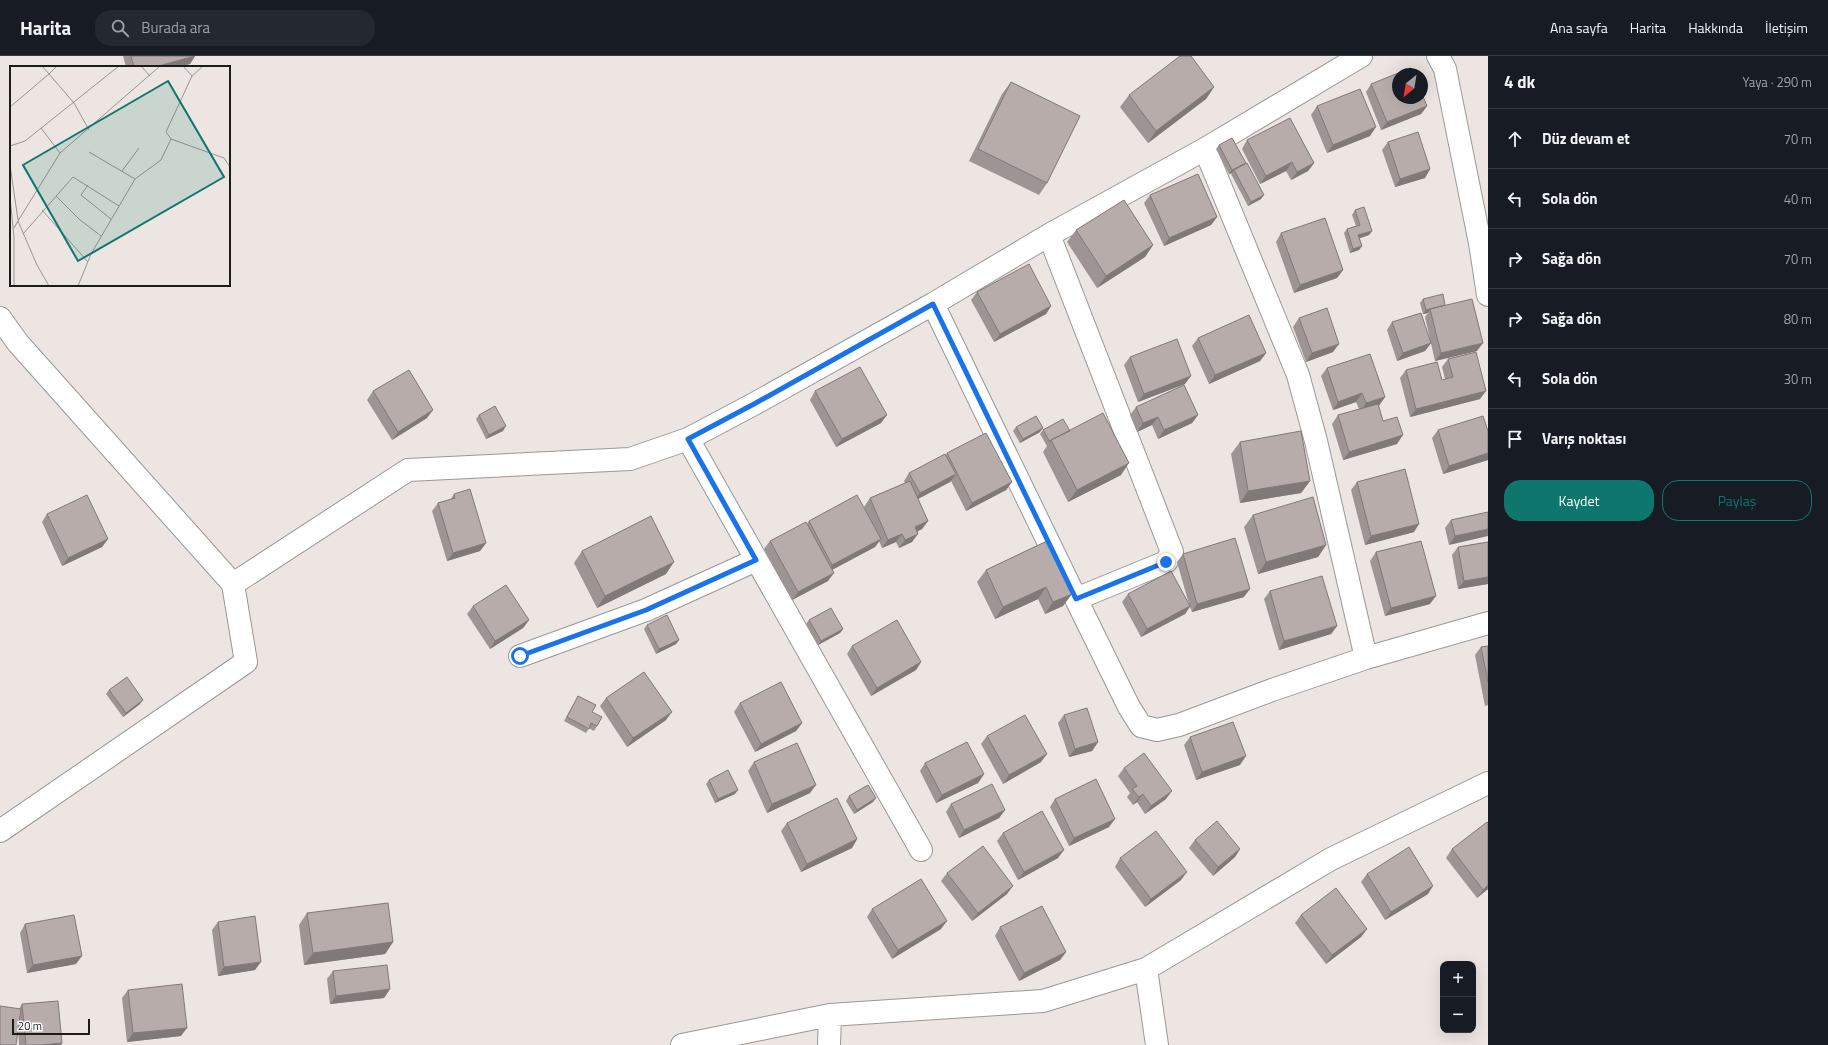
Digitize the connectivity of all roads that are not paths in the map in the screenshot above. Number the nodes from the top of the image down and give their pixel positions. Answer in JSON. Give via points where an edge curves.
{"nodes":[{"id":1,"x":1362,"y":56,"type":"edge"},
{"id":2,"x":1438,"y":56,"type":"edge"},
{"id":3,"x":1205,"y":149,"type":"junction"},
{"id":4,"x":1049,"y":235,"type":"junction"},
{"id":5,"x":1488,"y":295,"type":"edge"},
{"id":6,"x":933,"y":304,"type":"junction"},
{"id":7,"x":0,"y":318,"type":"edge"},
{"id":8,"x":688,"y":439,"type":"junction"},
{"id":9,"x":756,"y":560,"type":"junction"},
{"id":10,"x":233,"y":584,"type":"junction"},
{"id":11,"x":1076,"y":599,"type":"junction"},
{"id":12,"x":1488,"y":622,"type":"edge"},
{"id":13,"x":520,"y":656,"type":"dead end"},
{"id":14,"x":1366,"y":658,"type":"junction"},
{"id":15,"x":1488,"y":783,"type":"edge"},
{"id":16,"x":0,"y":831,"type":"edge"},
{"id":17,"x":921,"y":850,"type":"dead end"},
{"id":18,"x":1146,"y":969,"type":"junction"},
{"id":19,"x":830,"y":1015,"type":"junction"},
{"id":20,"x":682,"y":1045,"type":"edge"},
{"id":21,"x":829,"y":1045,"type":"edge"},
{"id":22,"x":1157,"y":1045,"type":"edge"}],
"edges":[{"from":1,"to":3,"type":"street"},
{"from":2,"to":5,"type":"street","via":[[1445,69]]},
{"from":3,"to":4,"type":"street"},
{"from":3,"to":14,"type":"street","via":[[1298,375],[1318,448]]},
{"from":4,"to":6,"type":"street"},
{"from":4,"to":11,"type":"street","via":[[1172,552],[1166,562]]},
{"from":6,"to":8,"type":"street"},
{"from":6,"to":11,"type":"street"},
{"from":7,"to":10,"type":"street","via":[[18,343]]},
{"from":8,"to":9,"type":"street"},
{"from":8,"to":10,"type":"street","via":[[630,459],[408,470]]},
{"from":9,"to":13,"type":"street","via":[[646,610]]},
{"from":9,"to":17,"type":"street"},
{"from":10,"to":16,"type":"street","via":[[246,662]]},
{"from":11,"to":14,"type":"street","via":[[1129,707],[1141,726],[1157,730],[1179,725]]},
{"from":12,"to":14,"type":"street"},
{"from":15,"to":18,"type":"street","via":[[1331,859]]},
{"from":18,"to":19,"type":"street","via":[[1043,1001]]},
{"from":18,"to":22,"type":"street"},
{"from":19,"to":20,"type":"street"},
{"from":19,"to":21,"type":"street"}]}
